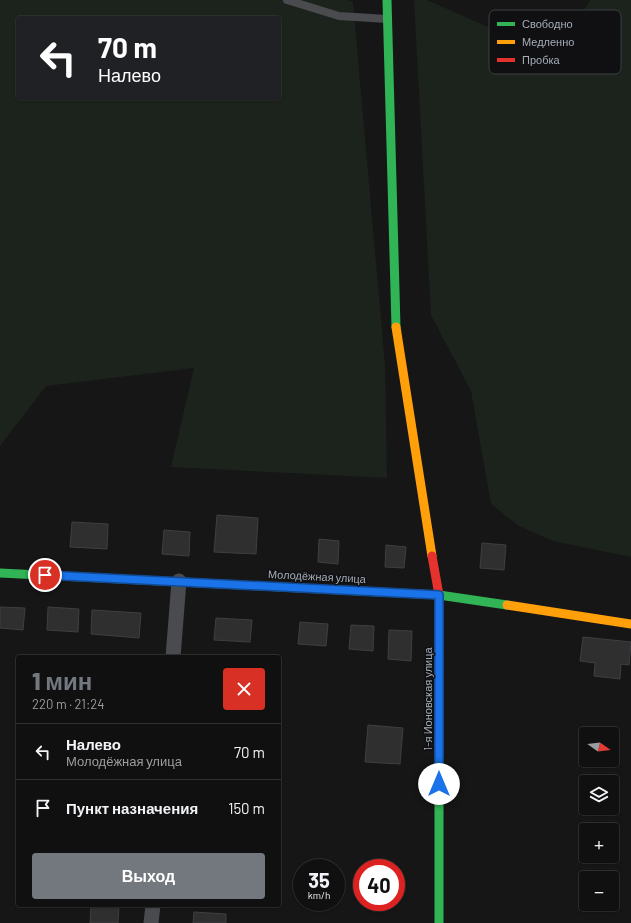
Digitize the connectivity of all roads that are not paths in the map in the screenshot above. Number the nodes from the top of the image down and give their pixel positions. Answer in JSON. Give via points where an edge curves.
{"nodes":[{"id":1,"x":287,"y":0,"type":"edge"},
{"id":2,"x":387,"y":0,"type":"edge"},
{"id":3,"x":388,"y":19,"type":"junction"},
{"id":4,"x":0,"y":573,"type":"edge"},
{"id":5,"x":179,"y":581,"type":"junction"},
{"id":6,"x":439,"y":595,"type":"junction"},
{"id":7,"x":631,"y":624,"type":"edge"},
{"id":8,"x":173,"y":655,"type":"edge"},
{"id":9,"x":153,"y":907,"type":"edge"},
{"id":10,"x":152,"y":923,"type":"edge"},
{"id":11,"x":439,"y":923,"type":"edge"}],
"edges":[{"from":1,"to":3,"type":"lane","via":[[339,16]]},
{"from":2,"to":3,"type":"street","name":"1-я Ионовская улица"},
{"from":3,"to":6,"type":"street","name":"1-я Ионовская улица","via":[[396,334]]},
{"from":4,"to":5,"type":"street","name":"Молодёжная улица"},
{"from":5,"to":6,"type":"street","name":"Молодёжная улица"},
{"from":5,"to":8,"type":"street"},
{"from":6,"to":7,"type":"street","name":"Молодёжная улица"},
{"from":6,"to":11,"type":"street","name":"1-я Ионовская улица"},
{"from":9,"to":10,"type":"street"}]}
